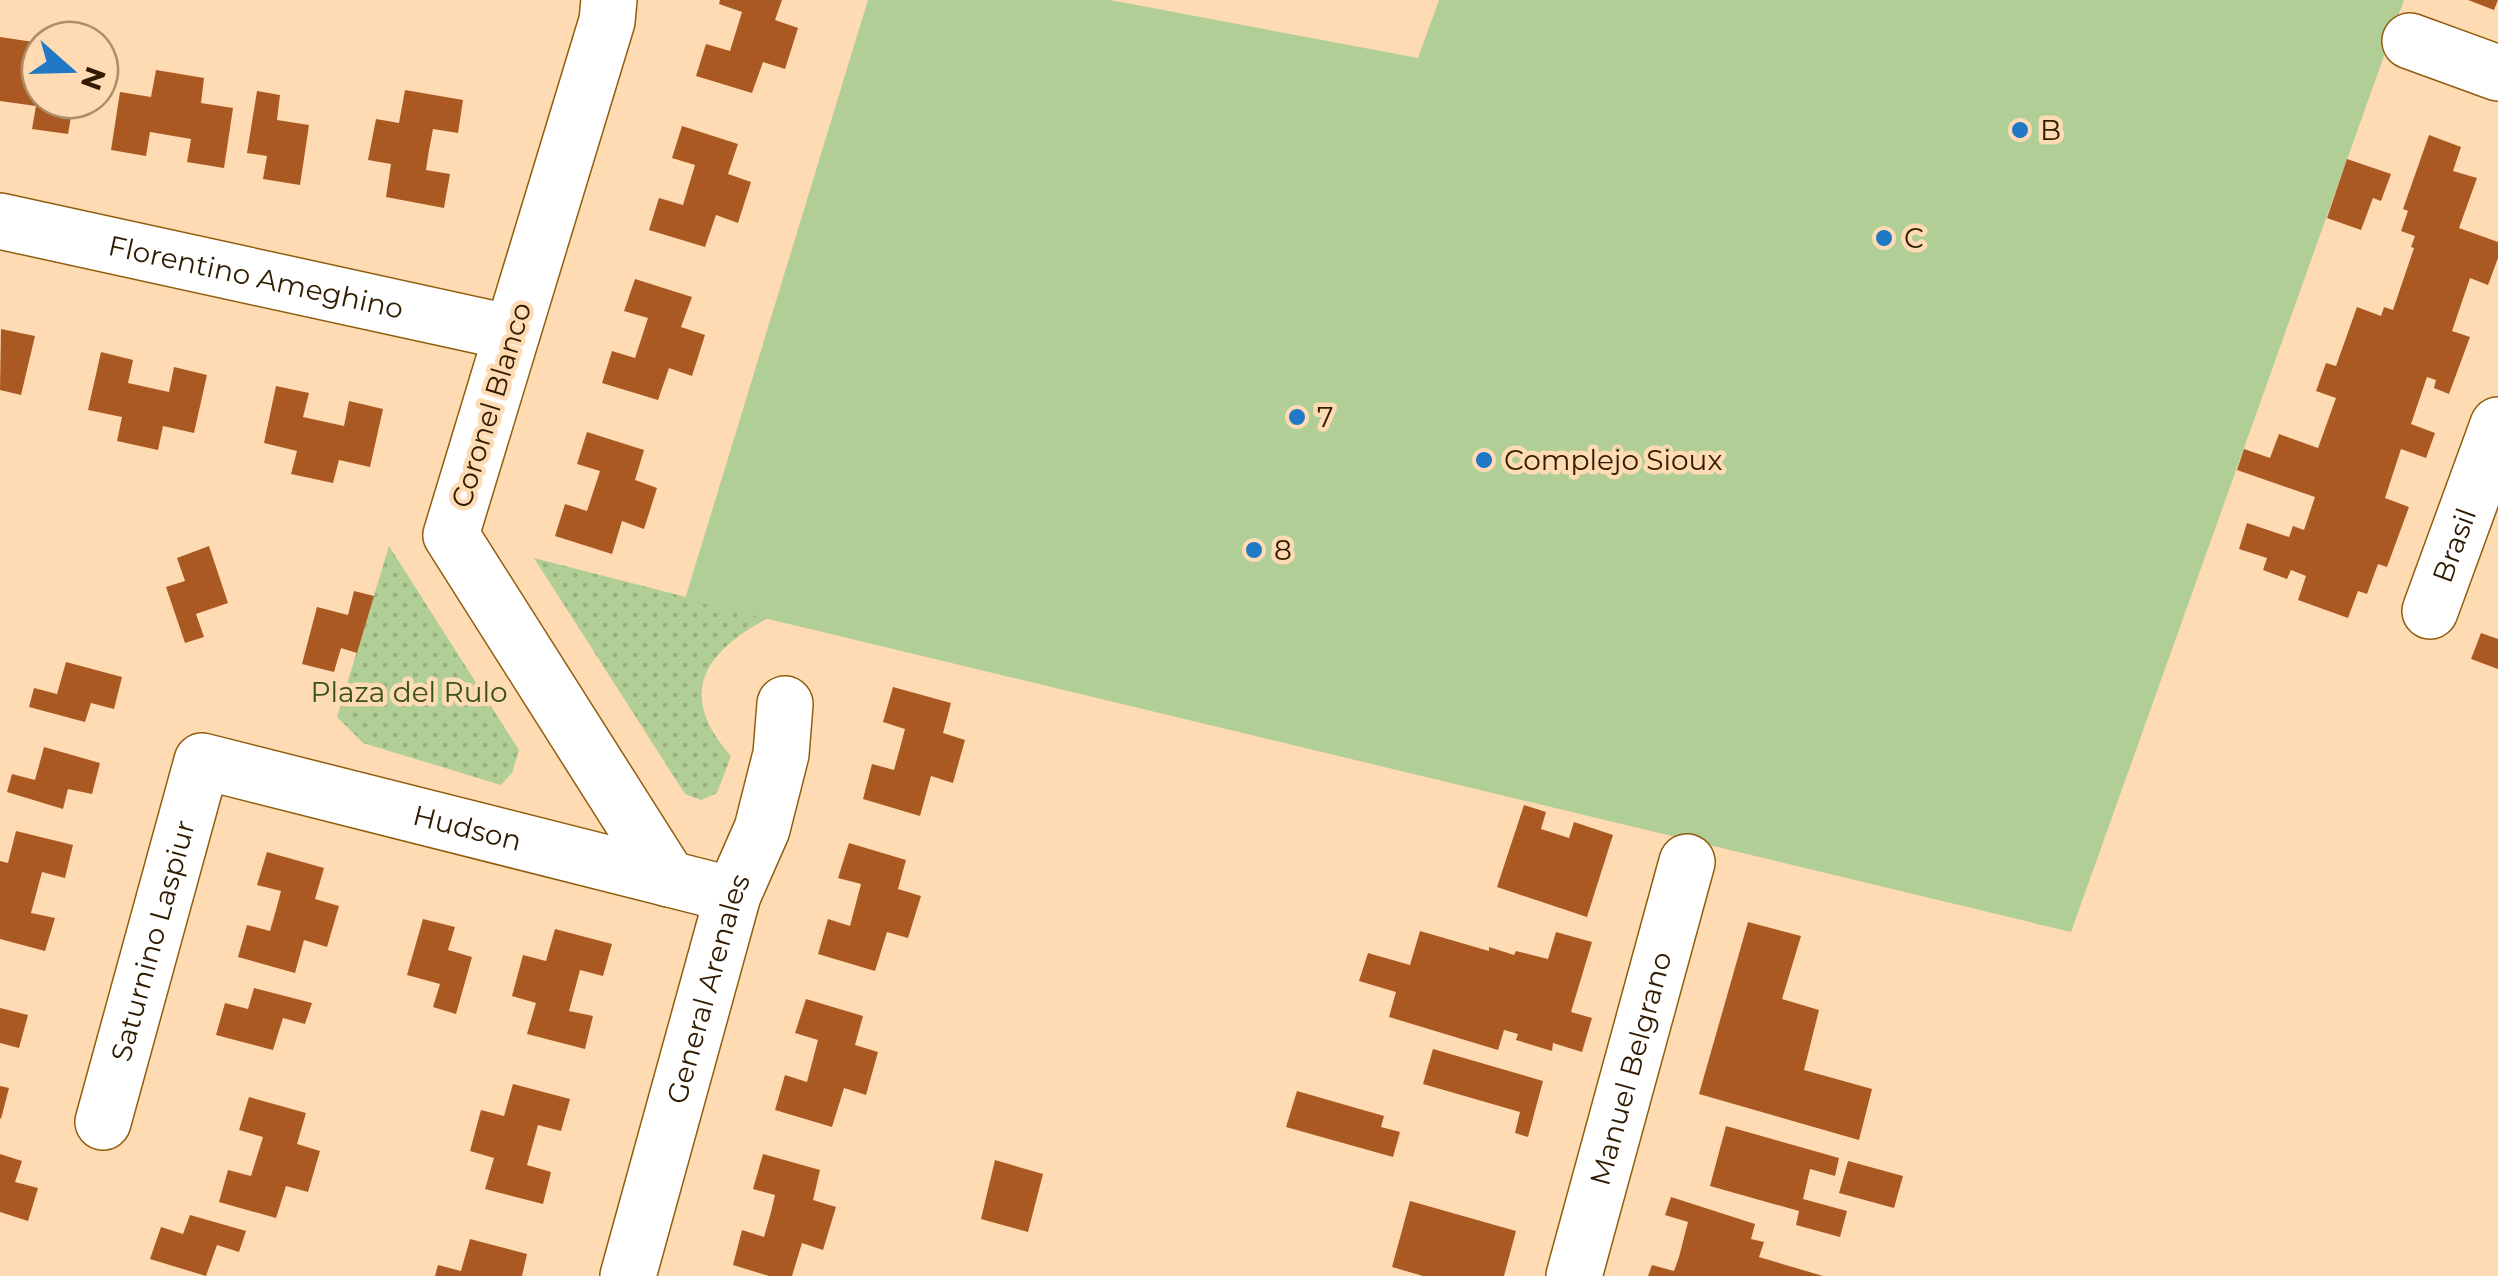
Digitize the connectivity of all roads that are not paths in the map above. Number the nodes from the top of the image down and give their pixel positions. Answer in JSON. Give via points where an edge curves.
{"nodes":[{"id":1,"x":609,"y":0,"type":"edge"},
{"id":2,"x":2410,"y":41,"type":"dead end"},
{"id":3,"x":2498,"y":73,"type":"edge"},
{"id":4,"x":0,"y":221,"type":"edge"},
{"id":5,"x":512,"y":333,"type":"junction"},
{"id":6,"x":2498,"y":425,"type":"edge"},
{"id":7,"x":2430,"y":610,"type":"dead end"},
{"id":8,"x":785,"y":704,"type":"dead end"},
{"id":9,"x":202,"y":761,"type":"joint"},
{"id":10,"x":1687,"y":862,"type":"dead end"},
{"id":11,"x":669,"y":879,"type":"junction"},
{"id":12,"x":733,"y":896,"type":"junction"},
{"id":13,"x":104,"y":1122,"type":"dead end"},
{"id":14,"x":628,"y":1276,"type":"edge"},
{"id":15,"x":1574,"y":1276,"type":"edge"}],
"edges":[{"from":1,"to":5,"type":"street","name":"Coronel Blanco"},
{"from":2,"to":3,"type":"street"},
{"from":4,"to":5,"type":"street","name":"Florentino Ameghino"},
{"from":5,"to":11,"type":"street","name":"Coronel Blanco","via":[[452,535]]},
{"from":6,"to":7,"type":"street","name":"Brasil"},
{"from":8,"to":12,"type":"street","name":"General Arenales","via":[[782,754],[762,829]]},
{"from":9,"to":11,"type":"street","name":"Hudson"},
{"from":9,"to":13,"type":"street","name":"Saturnino Laspiur"},
{"from":10,"to":15,"type":"street","name":"Manuel Belgrano"},
{"from":11,"to":12,"type":"street","name":"Hudson"},
{"from":12,"to":14,"type":"street","name":"General Arenales"}]}
